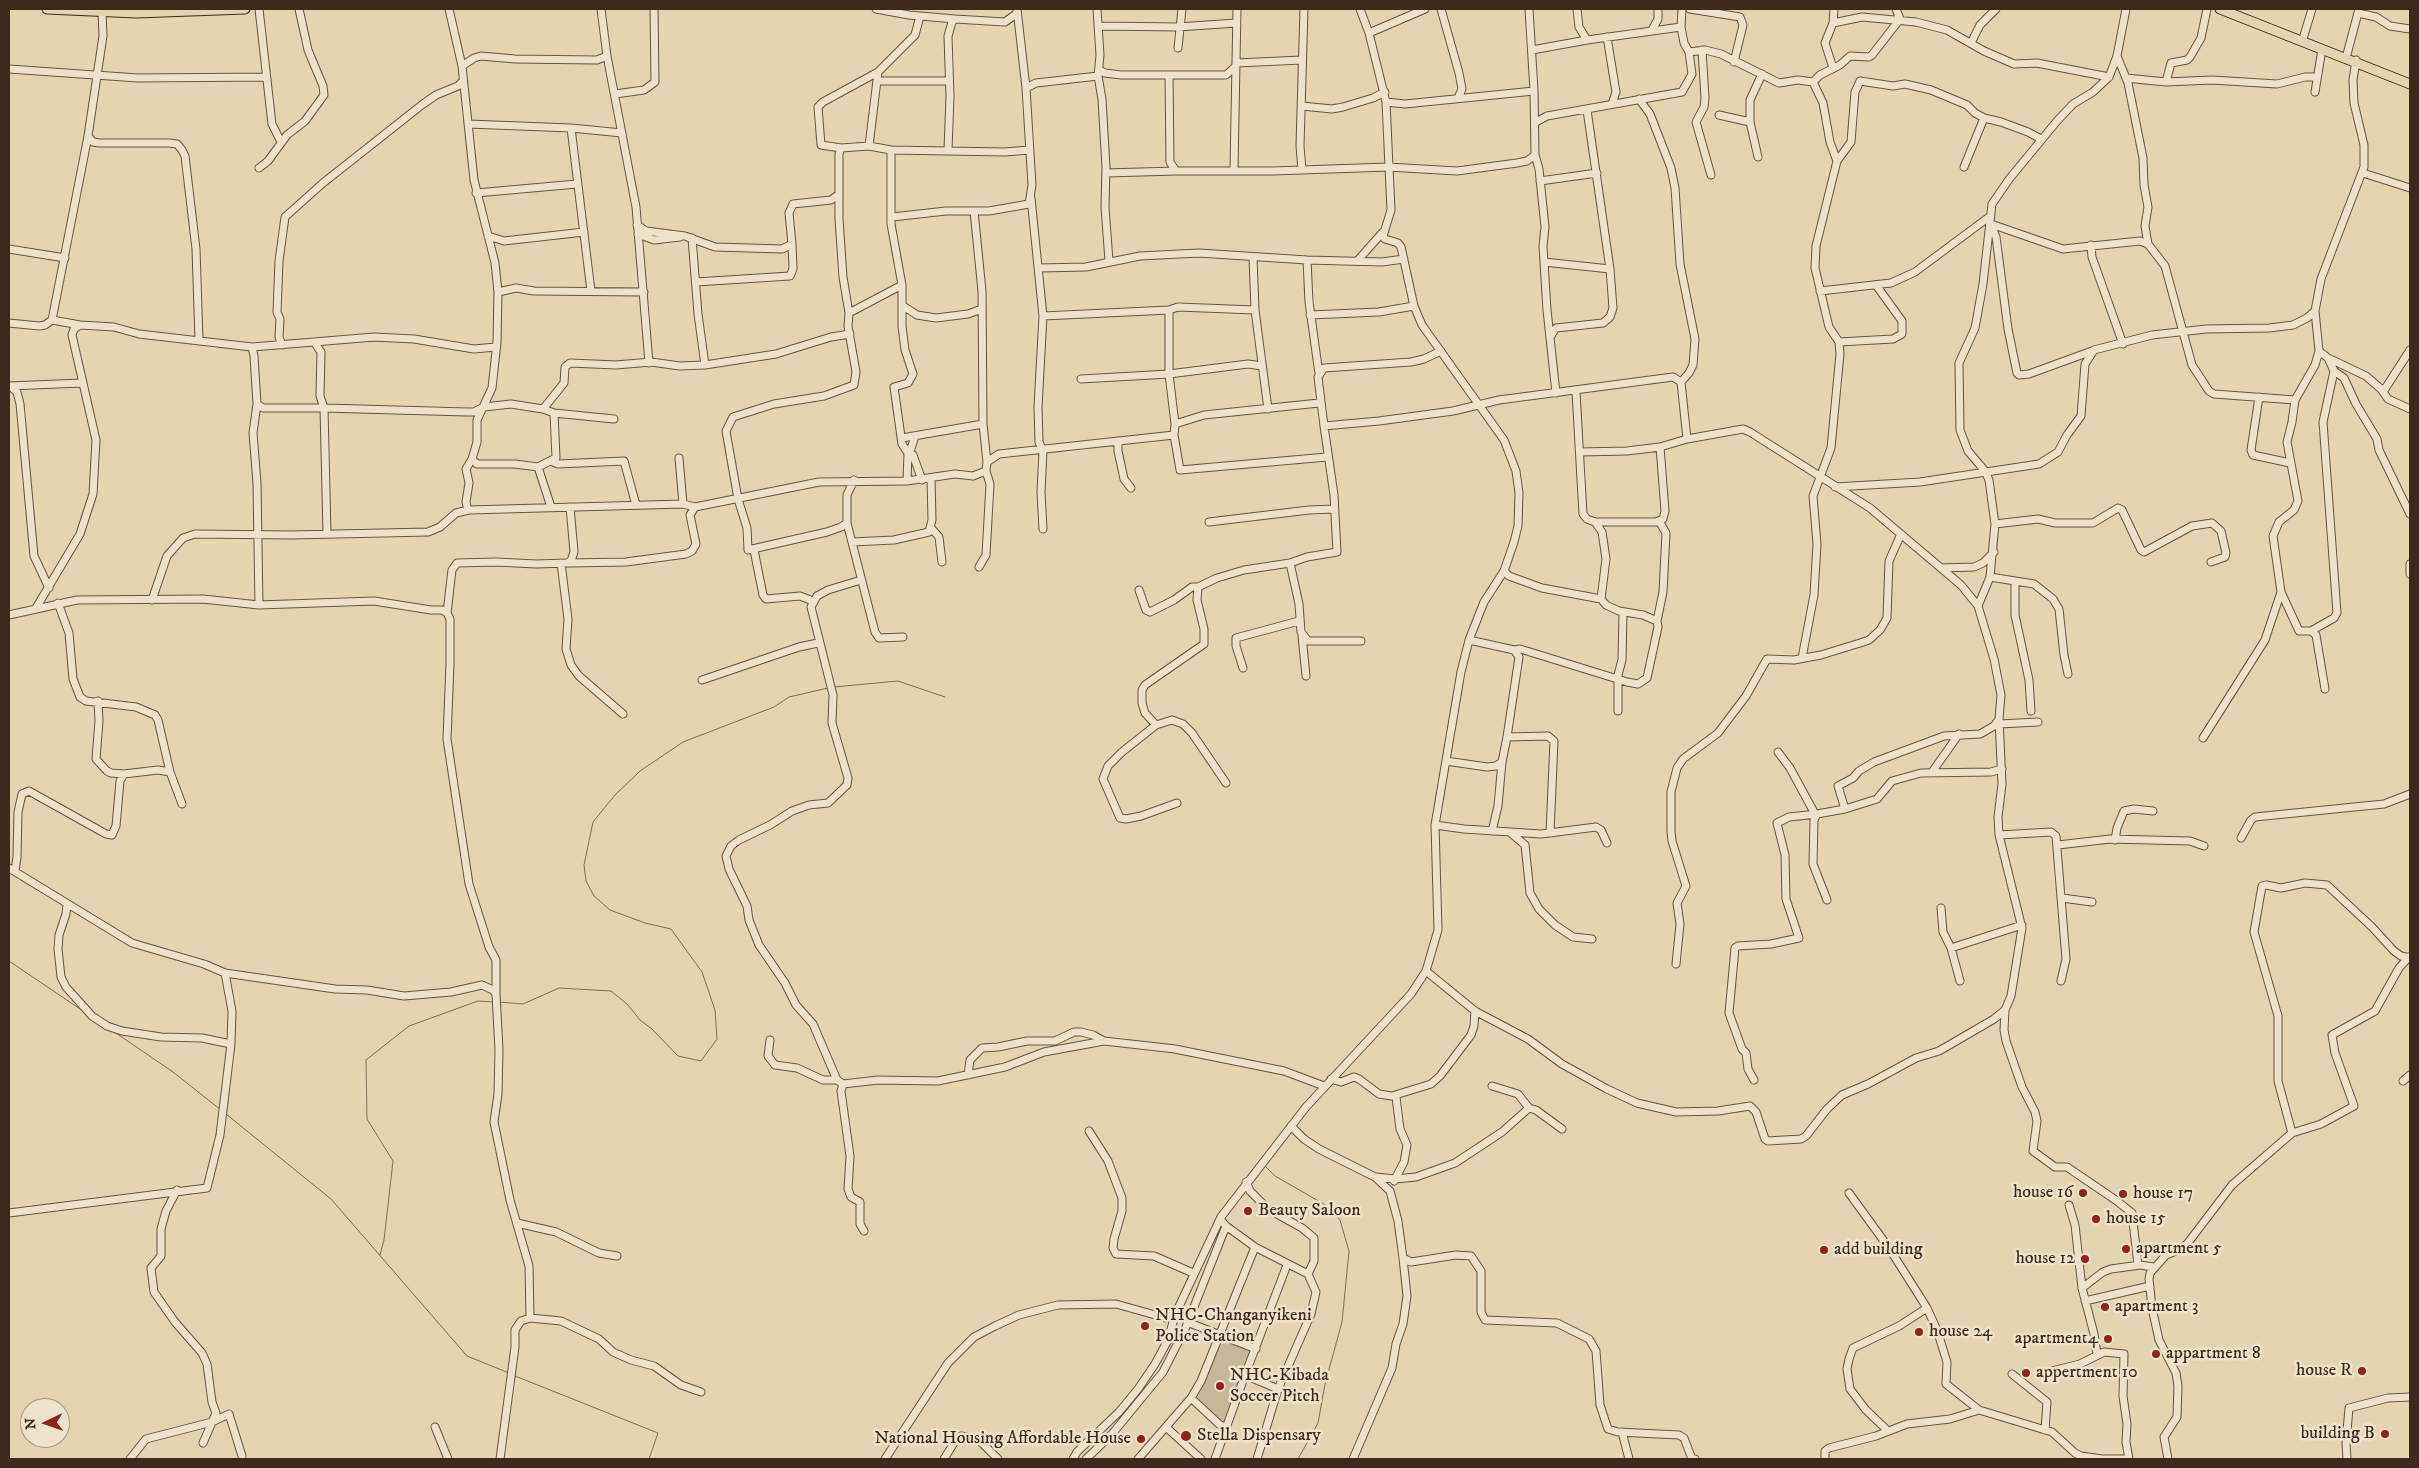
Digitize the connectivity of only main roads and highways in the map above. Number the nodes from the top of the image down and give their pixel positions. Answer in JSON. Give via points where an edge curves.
{"nodes":[{"id":1,"x":48,"y":9,"type":"edge"},
{"id":2,"x":244,"y":9,"type":"edge"},
{"id":3,"x":2220,"y":9,"type":"edge"},
{"id":4,"x":91,"y":10,"type":"edge"},
{"id":5,"x":2410,"y":84,"type":"edge"}],
"edges":[{"from":1,"to":4,"type":"main road"},
{"from":2,"to":4,"type":"main road","via":[[175,12]]},
{"from":3,"to":5,"type":"main road"}]}
